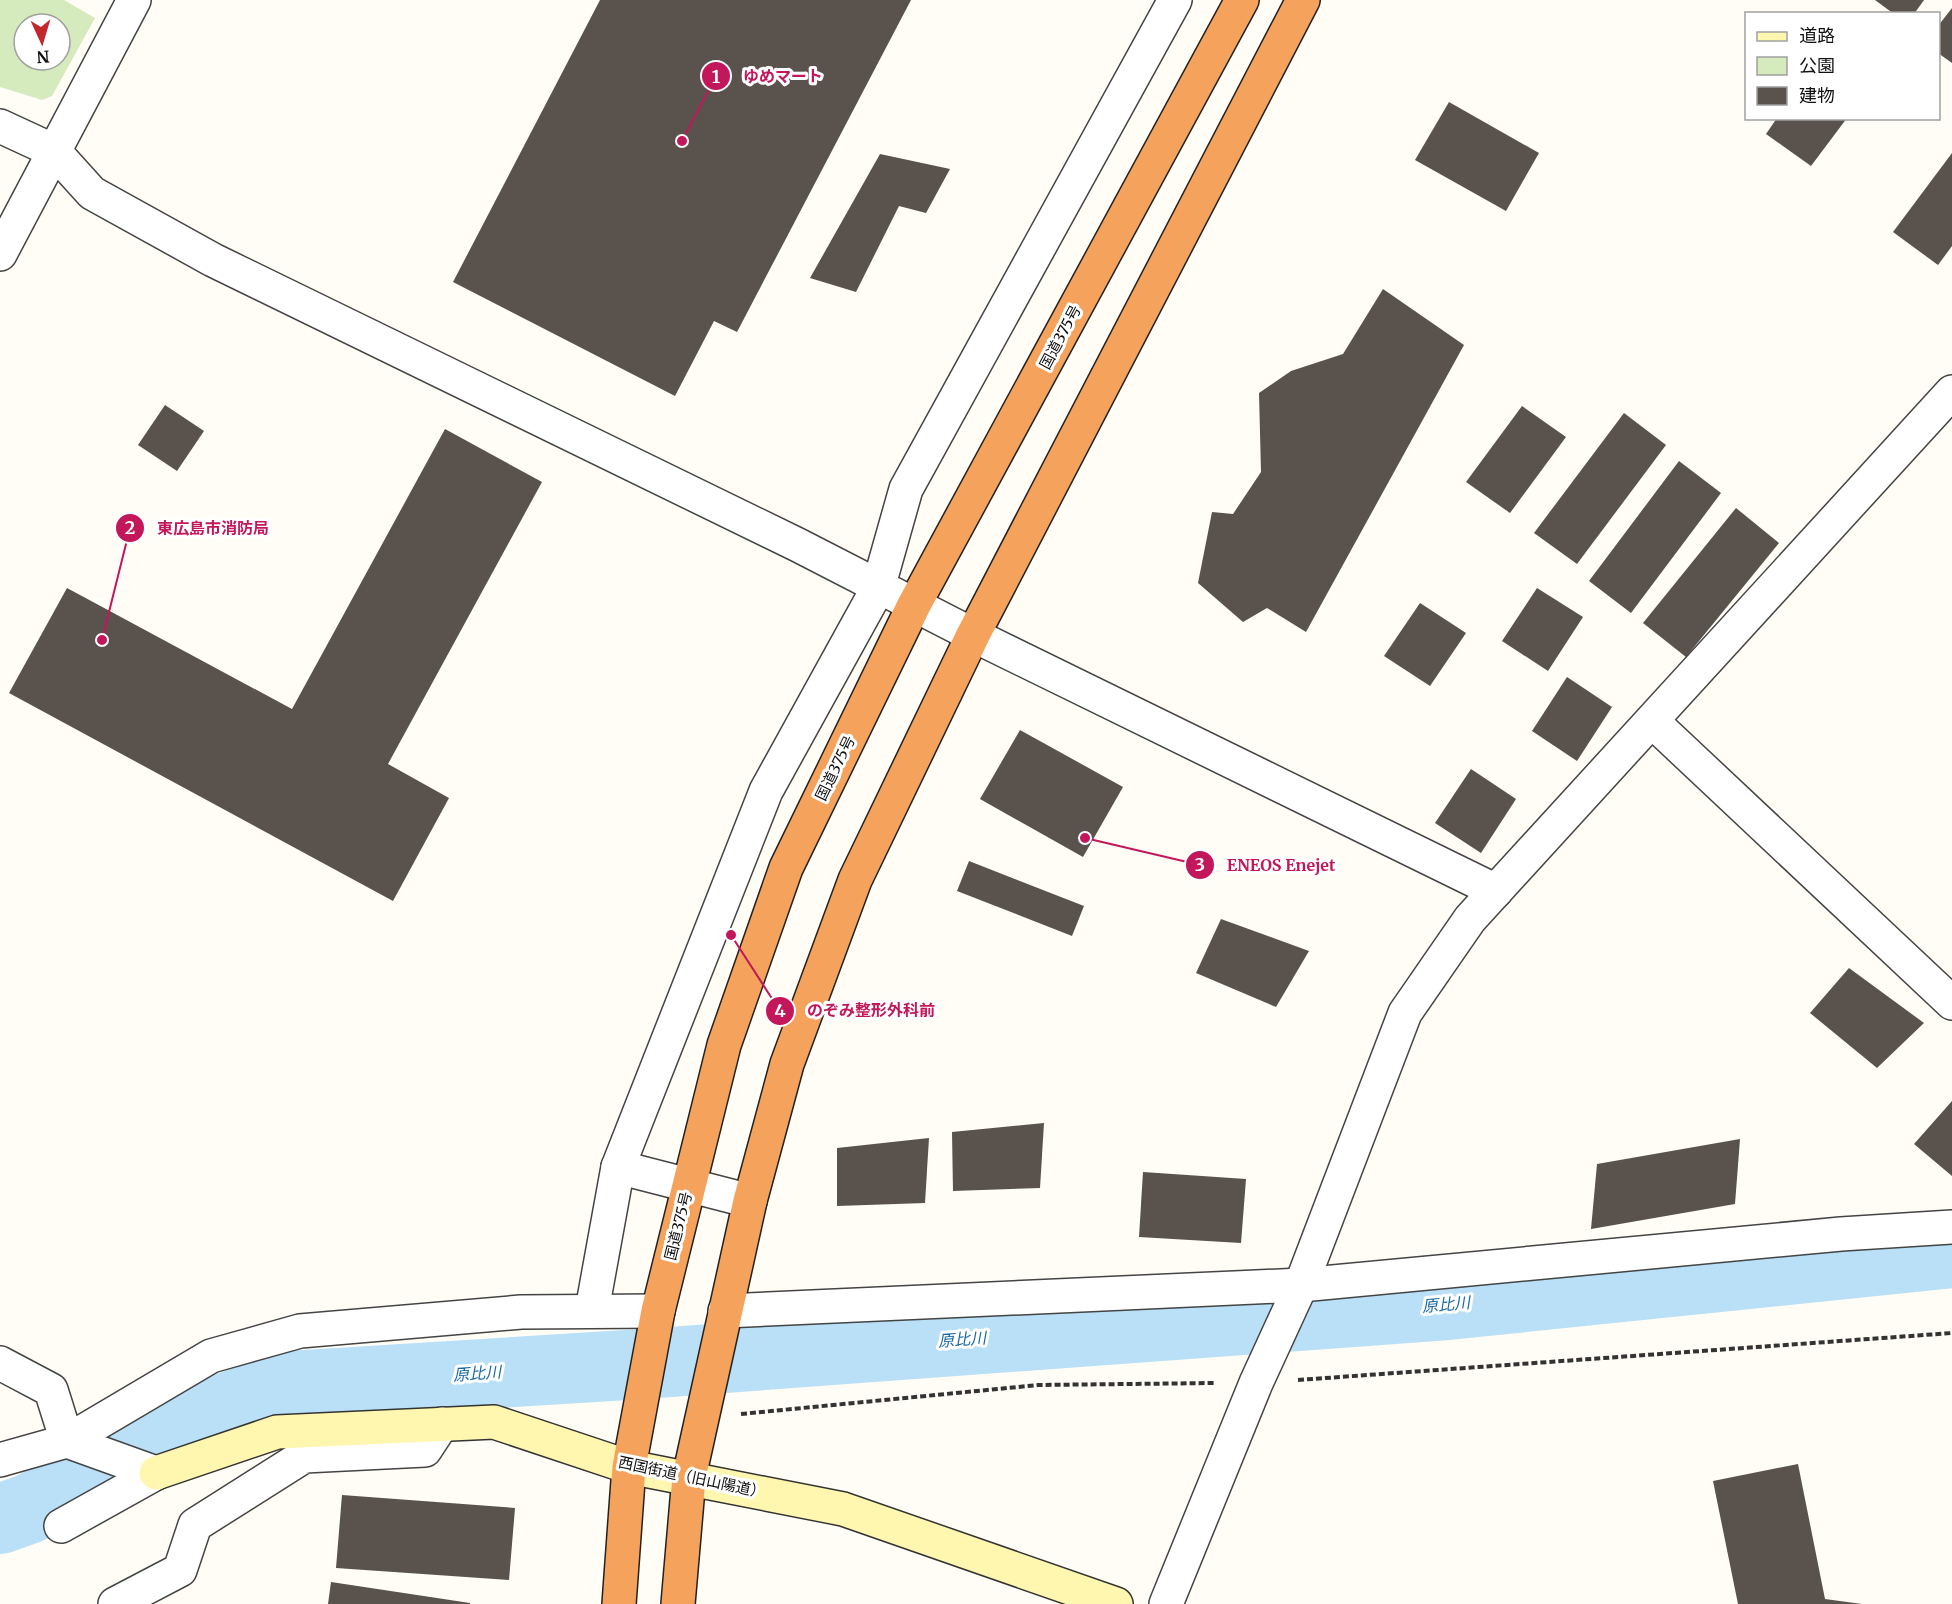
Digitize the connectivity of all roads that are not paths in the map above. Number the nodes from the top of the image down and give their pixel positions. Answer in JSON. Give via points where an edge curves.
{"nodes":[{"id":1,"x":134,"y":0,"type":"edge"},
{"id":2,"x":1175,"y":0,"type":"edge"},
{"id":3,"x":1242,"y":0,"type":"edge"},
{"id":4,"x":1303,"y":0,"type":"edge"},
{"id":5,"x":0,"y":126,"type":"edge"},
{"id":6,"x":54,"y":151,"type":"junction"},
{"id":7,"x":0,"y":254,"type":"edge"},
{"id":8,"x":1952,"y":392,"type":"edge"},
{"id":9,"x":878,"y":588,"type":"junction"},
{"id":10,"x":914,"y":605,"type":"junction"},
{"id":11,"x":973,"y":635,"type":"junction"},
{"id":12,"x":1652,"y":721,"type":"junction"},
{"id":13,"x":1496,"y":891,"type":"junction"},
{"id":14,"x":1952,"y":1003,"type":"edge"},
{"id":15,"x":618,"y":1167,"type":"junction"},
{"id":16,"x":688,"y":1187,"type":"junction"},
{"id":17,"x":750,"y":1202,"type":"junction"},
{"id":18,"x":1952,"y":1227,"type":"edge"},
{"id":19,"x":1297,"y":1292,"type":"junction"},
{"id":20,"x":592,"y":1310,"type":"junction"},
{"id":21,"x":658,"y":1311,"type":"junction"},
{"id":22,"x":725,"y":1311,"type":"junction"},
{"id":23,"x":0,"y":1363,"type":"edge"},
{"id":24,"x":442,"y":1424,"type":"junction"},
{"id":25,"x":67,"y":1441,"type":"junction"},
{"id":26,"x":0,"y":1460,"type":"edge"},
{"id":27,"x":629,"y":1467,"type":"junction"},
{"id":28,"x":156,"y":1473,"type":"junction"},
{"id":29,"x":689,"y":1477,"type":"junction"},
{"id":30,"x":61,"y":1526,"type":"dead end"},
{"id":31,"x":115,"y":1604,"type":"edge"},
{"id":32,"x":618,"y":1604,"type":"edge"},
{"id":33,"x":678,"y":1604,"type":"edge"},
{"id":34,"x":1116,"y":1604,"type":"edge"},
{"id":35,"x":1166,"y":1604,"type":"edge"}],
"edges":[{"from":1,"to":6,"type":"street"},
{"from":2,"to":9,"type":"street","via":[[906,489]]},
{"from":3,"to":10,"type":"highway","name":"国道375号"},
{"from":4,"to":11,"type":"highway"},
{"from":5,"to":6,"type":"street"},
{"from":6,"to":7,"type":"street"},
{"from":6,"to":9,"type":"street","via":[[92,192],[213,260],[798,545]]},
{"from":8,"to":12,"type":"street"},
{"from":9,"to":10,"type":"street"},
{"from":9,"to":15,"type":"street","via":[[766,791]]},
{"from":10,"to":11,"type":"street"},
{"from":10,"to":16,"type":"highway","name":"国道375号","via":[[786,868],[724,1045]]},
{"from":11,"to":13,"type":"street"},
{"from":11,"to":17,"type":"highway","via":[[855,880],[787,1064]]},
{"from":12,"to":13,"type":"street"},
{"from":12,"to":14,"type":"street"},
{"from":13,"to":19,"type":"street","via":[[1470,919],[1405,1013]]},
{"from":15,"to":16,"type":"street"},
{"from":15,"to":20,"type":"street"},
{"from":16,"to":17,"type":"street"},
{"from":16,"to":21,"type":"highway","name":"国道375号"},
{"from":17,"to":22,"type":"highway"},
{"from":18,"to":19,"type":"street","via":[[1840,1234]]},
{"from":19,"to":22,"type":"street"},
{"from":19,"to":35,"type":"street"},
{"from":20,"to":21,"type":"street"},
{"from":20,"to":25,"type":"street","via":[[521,1312],[300,1331],[211,1356]]},
{"from":21,"to":27,"type":"highway","name":"国道375号"},
{"from":22,"to":29,"type":"highway"},
{"from":23,"to":25,"type":"street","via":[[51,1390]]},
{"from":24,"to":27,"type":"street","name":"西国街道（旧山陽道）","via":[[494,1422]]},
{"from":24,"to":28,"type":"street","name":"西国街道（旧山陽道）","via":[[277,1432]]},
{"from":24,"to":31,"type":"street","via":[[425,1450],[304,1456],[195,1526],[180,1570]]},
{"from":25,"to":26,"type":"street"},
{"from":25,"to":28,"type":"street"},
{"from":27,"to":29,"type":"street","name":"西国街道（旧山陽道）"},
{"from":27,"to":32,"type":"highway","name":"国道375号"},
{"from":28,"to":30,"type":"street"},
{"from":29,"to":33,"type":"highway"},
{"from":29,"to":34,"type":"street","name":"西国街道（旧山陽道）","via":[[843,1509]]}]}
